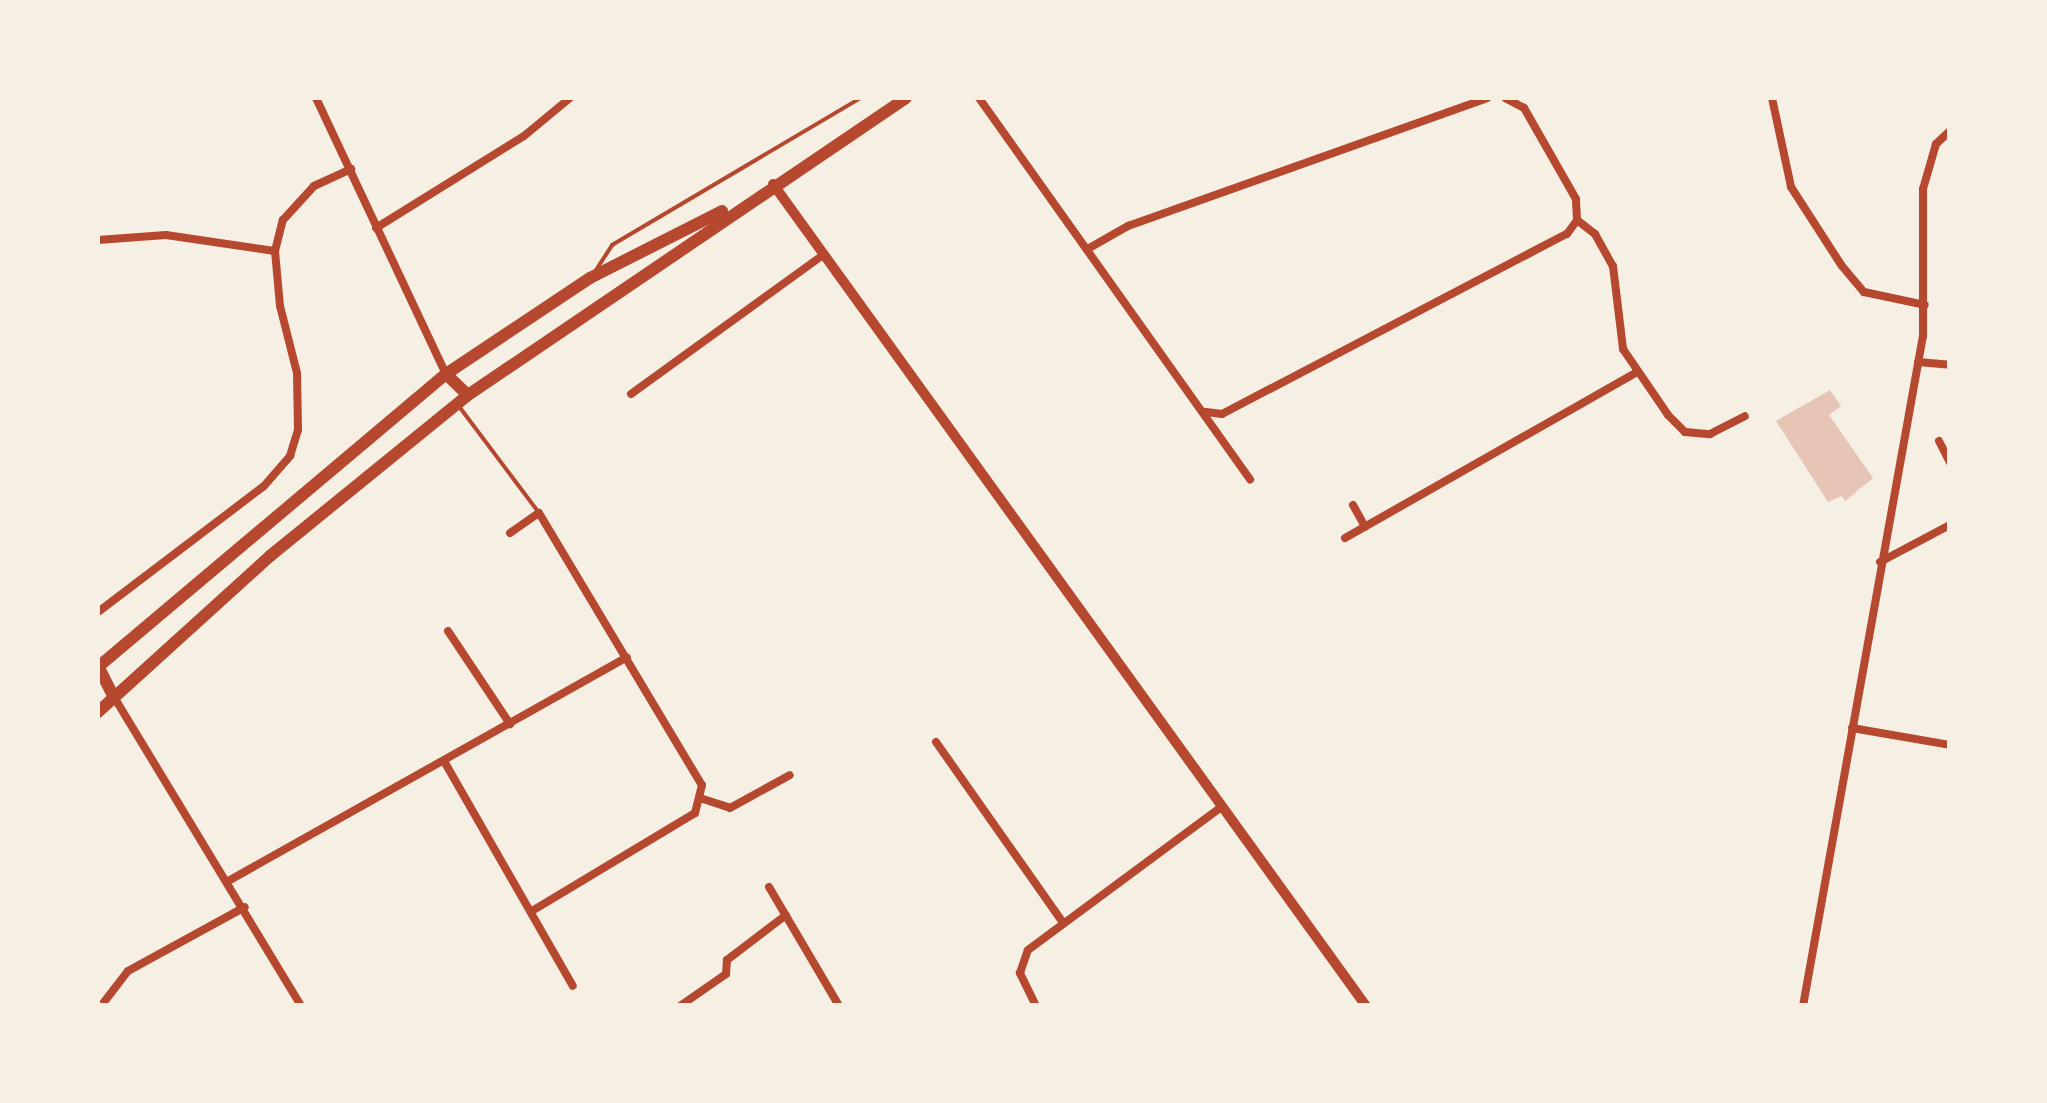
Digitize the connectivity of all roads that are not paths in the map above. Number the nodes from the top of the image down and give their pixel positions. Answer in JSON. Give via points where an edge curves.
{"nodes":[{"id":1,"x":316,"y":98,"type":"edge"},
{"id":2,"x":570,"y":98,"type":"edge"},
{"id":3,"x":860,"y":98,"type":"edge"},
{"id":4,"x":906,"y":98,"type":"edge"},
{"id":5,"x":979,"y":98,"type":"edge"},
{"id":6,"x":1487,"y":98,"type":"edge"},
{"id":7,"x":1505,"y":98,"type":"edge"},
{"id":8,"x":1772,"y":98,"type":"edge"},
{"id":9,"x":1950,"y":131,"type":"edge"},
{"id":10,"x":351,"y":169,"type":"junction"},
{"id":11,"x":773,"y":184,"type":"junction"},
{"id":12,"x":1577,"y":220,"type":"junction"},
{"id":13,"x":376,"y":228,"type":"junction"},
{"id":14,"x":98,"y":240,"type":"edge"},
{"id":15,"x":1091,"y":247,"type":"junction"},
{"id":16,"x":275,"y":251,"type":"junction"},
{"id":17,"x":820,"y":257,"type":"junction"},
{"id":18,"x":590,"y":278,"type":"junction"},
{"id":19,"x":1925,"y":305,"type":"junction"},
{"id":20,"x":1918,"y":362,"type":"junction"},
{"id":21,"x":1950,"y":365,"type":"edge"},
{"id":22,"x":1636,"y":373,"type":"junction"},
{"id":23,"x":446,"y":374,"type":"junction"},
{"id":24,"x":632,"y":394,"type":"dead end"},
{"id":25,"x":463,"y":400,"type":"junction"},
{"id":26,"x":1206,"y":412,"type":"junction"},
{"id":27,"x":1745,"y":416,"type":"dead end"},
{"id":28,"x":1938,"y":441,"type":"dead end"},
{"id":29,"x":1950,"y":464,"type":"edge"},
{"id":30,"x":1250,"y":480,"type":"dead end"},
{"id":31,"x":1354,"y":504,"type":"dead end"},
{"id":32,"x":539,"y":513,"type":"junction"},
{"id":33,"x":1950,"y":526,"type":"edge"},
{"id":34,"x":1365,"y":528,"type":"junction"},
{"id":35,"x":510,"y":533,"type":"dead end"},
{"id":36,"x":1345,"y":538,"type":"dead end"},
{"id":37,"x":1880,"y":562,"type":"junction"},
{"id":38,"x":98,"y":612,"type":"edge"},
{"id":39,"x":448,"y":631,"type":"dead end"},
{"id":40,"x":627,"y":658,"type":"junction"},
{"id":41,"x":98,"y":667,"type":"edge"},
{"id":42,"x":114,"y":698,"type":"junction"},
{"id":43,"x":98,"y":712,"type":"edge"},
{"id":44,"x":510,"y":724,"type":"junction"},
{"id":45,"x":1852,"y":728,"type":"junction"},
{"id":46,"x":936,"y":742,"type":"dead end"},
{"id":47,"x":1950,"y":745,"type":"edge"},
{"id":48,"x":444,"y":761,"type":"junction"},
{"id":49,"x":790,"y":775,"type":"dead end"},
{"id":50,"x":702,"y":799,"type":"junction"},
{"id":51,"x":1221,"y":807,"type":"junction"},
{"id":52,"x":230,"y":880,"type":"junction"},
{"id":53,"x":769,"y":887,"type":"dead end"},
{"id":54,"x":246,"y":907,"type":"junction"},
{"id":55,"x":532,"y":911,"type":"junction"},
{"id":56,"x":786,"y":914,"type":"junction"},
{"id":57,"x":1062,"y":921,"type":"junction"},
{"id":58,"x":573,"y":986,"type":"dead end"},
{"id":59,"x":101,"y":1006,"type":"edge"},
{"id":60,"x":301,"y":1006,"type":"edge"},
{"id":61,"x":680,"y":1006,"type":"edge"},
{"id":62,"x":839,"y":1006,"type":"edge"},
{"id":63,"x":1036,"y":1006,"type":"edge"},
{"id":64,"x":1366,"y":1006,"type":"edge"},
{"id":65,"x":1803,"y":1006,"type":"edge"}],
"edges":[{"from":1,"to":10,"type":"street"},
{"from":2,"to":13,"type":"street","via":[[524,136]]},
{"from":3,"to":18,"type":"lane","via":[[612,244]]},
{"from":4,"to":11,"type":"main road"},
{"from":5,"to":15,"type":"street"},
{"from":6,"to":15,"type":"street","via":[[1128,226]]},
{"from":7,"to":12,"type":"street","via":[[1524,108],[1576,198]]},
{"from":8,"to":19,"type":"street","via":[[1791,187],[1842,266],[1864,292]]},
{"from":9,"to":19,"type":"street","via":[[1936,144],[1923,189]]},
{"from":10,"to":13,"type":"street"},
{"from":10,"to":16,"type":"street","via":[[314,186],[283,220]]},
{"from":11,"to":17,"type":"street"},
{"from":11,"to":18,"type":"main road"},
{"from":11,"to":25,"type":"main road"},
{"from":12,"to":22,"type":"street","via":[[1595,234],[1613,266],[1622,349]]},
{"from":12,"to":26,"type":"street","via":[[1547,246],[1222,414]]},
{"from":13,"to":23,"type":"street"},
{"from":14,"to":16,"type":"street","via":[[166,235]]},
{"from":15,"to":26,"type":"street"},
{"from":16,"to":38,"type":"street","via":[[296,373],[298,430],[290,456],[264,486]]},
{"from":17,"to":24,"type":"street"},
{"from":17,"to":51,"type":"street"},
{"from":18,"to":23,"type":"main road"},
{"from":19,"to":20,"type":"street"},
{"from":20,"to":21,"type":"street"},
{"from":20,"to":37,"type":"street"},
{"from":22,"to":27,"type":"street","via":[[1685,432],[1710,434]]},
{"from":22,"to":34,"type":"street"},
{"from":23,"to":25,"type":"main road"},
{"from":23,"to":41,"type":"main road"},
{"from":25,"to":32,"type":"lane"},
{"from":25,"to":42,"type":"main road","via":[[270,556]]},
{"from":26,"to":30,"type":"street"},
{"from":28,"to":29,"type":"street"},
{"from":31,"to":34,"type":"street"},
{"from":32,"to":35,"type":"street"},
{"from":32,"to":40,"type":"street"},
{"from":33,"to":37,"type":"street"},
{"from":34,"to":36,"type":"street"},
{"from":37,"to":45,"type":"street"},
{"from":39,"to":44,"type":"street"},
{"from":40,"to":44,"type":"street"},
{"from":40,"to":50,"type":"street","via":[[702,785]]},
{"from":41,"to":42,"type":"main road"},
{"from":42,"to":43,"type":"main road"},
{"from":42,"to":52,"type":"street"},
{"from":44,"to":48,"type":"street"},
{"from":45,"to":47,"type":"street"},
{"from":45,"to":65,"type":"street"},
{"from":46,"to":57,"type":"street"},
{"from":48,"to":52,"type":"street"},
{"from":48,"to":55,"type":"street"},
{"from":49,"to":50,"type":"street","via":[[730,808]]},
{"from":50,"to":55,"type":"street","via":[[696,813]]},
{"from":51,"to":57,"type":"street"},
{"from":51,"to":64,"type":"street"},
{"from":52,"to":54,"type":"street"},
{"from":53,"to":56,"type":"street"},
{"from":54,"to":59,"type":"street","via":[[128,970]]},
{"from":54,"to":60,"type":"street"},
{"from":55,"to":58,"type":"street"},
{"from":56,"to":61,"type":"street","via":[[726,960],[726,974]]},
{"from":56,"to":62,"type":"street"},
{"from":57,"to":63,"type":"street","via":[[1022,961],[1023,983]]}]}
